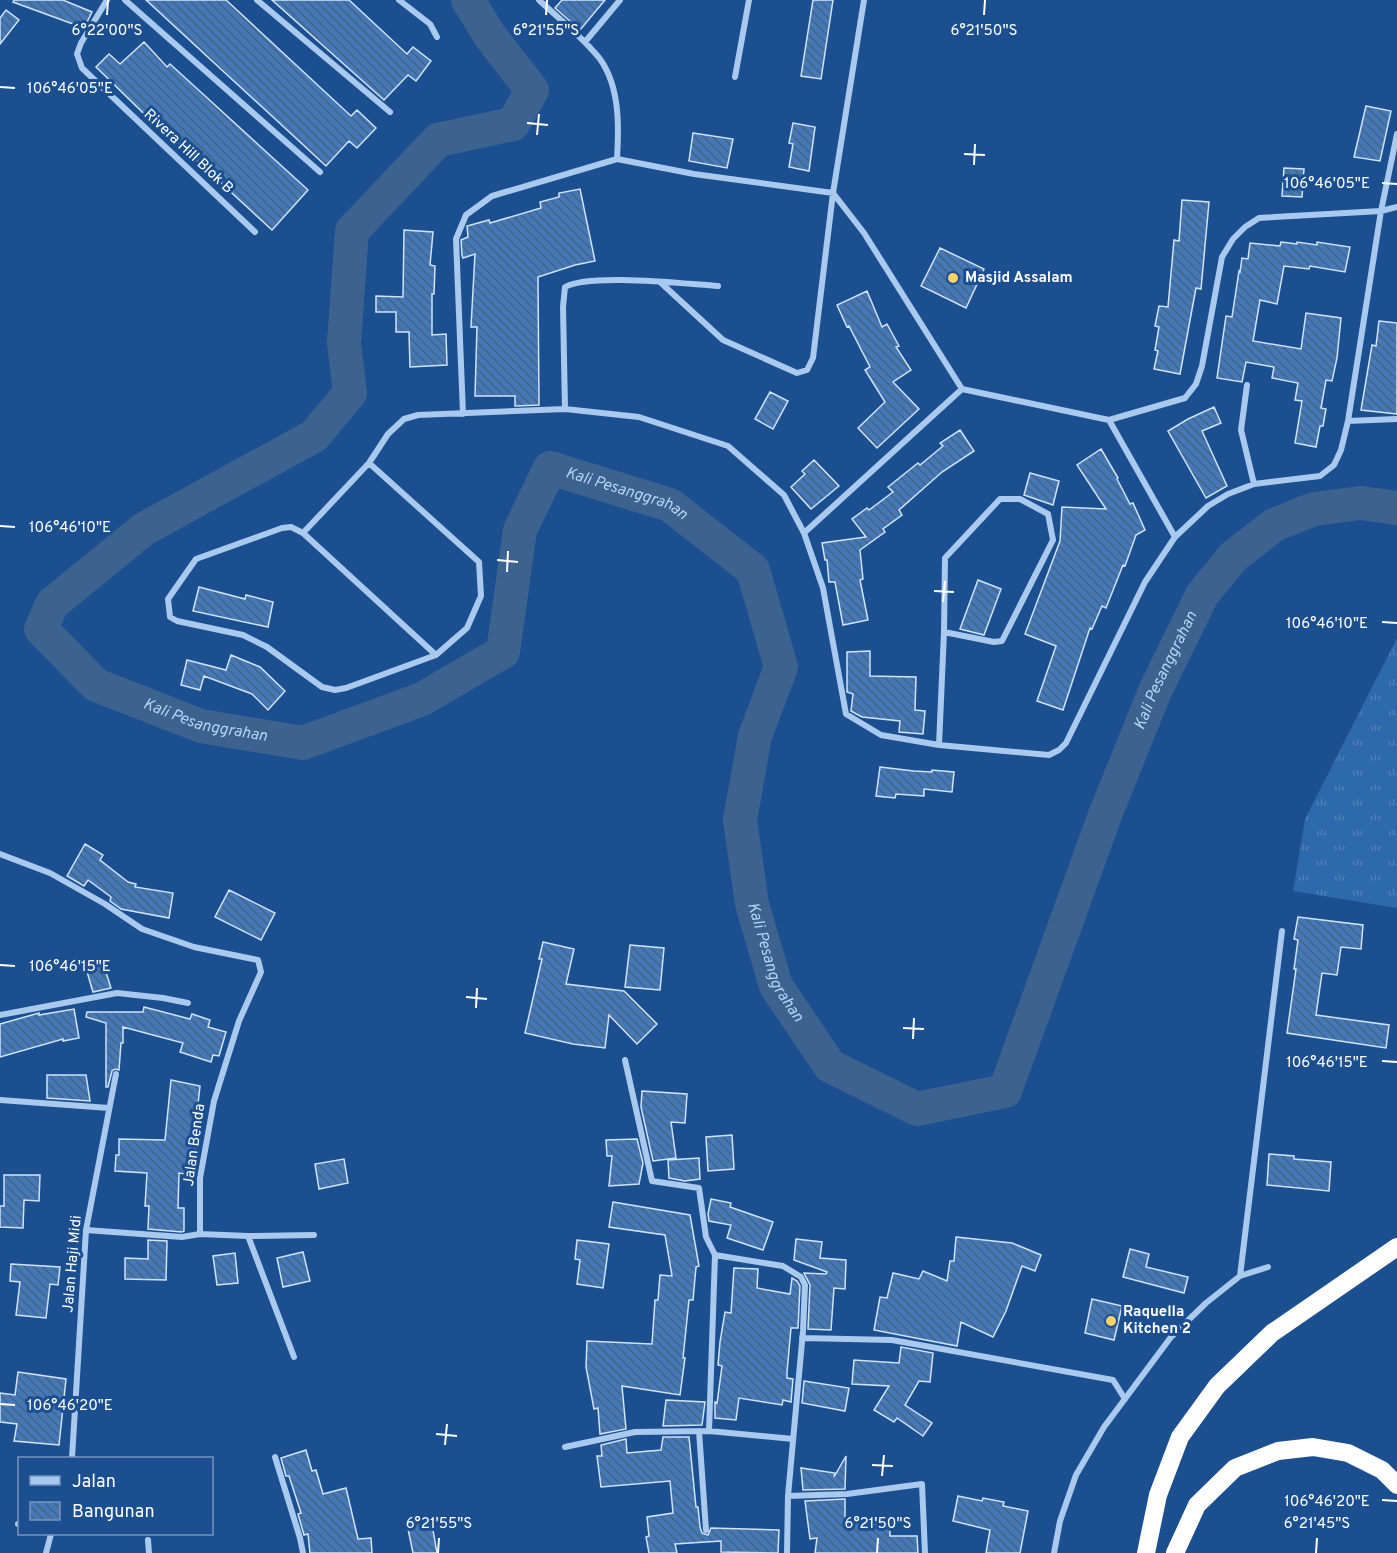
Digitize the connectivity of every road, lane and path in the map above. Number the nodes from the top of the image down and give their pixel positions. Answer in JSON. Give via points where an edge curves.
{"nodes":[{"id":1,"x":107,"y":0,"type":"edge"},
{"id":2,"x":125,"y":0,"type":"edge"},
{"id":3,"x":257,"y":0,"type":"edge"},
{"id":4,"x":399,"y":0,"type":"edge"},
{"id":5,"x":540,"y":0,"type":"edge"},
{"id":6,"x":620,"y":0,"type":"edge"},
{"id":7,"x":749,"y":0,"type":"edge"},
{"id":8,"x":864,"y":0,"type":"edge"},
{"id":9,"x":437,"y":37,"type":"dead end"},
{"id":10,"x":585,"y":42,"type":"junction"},
{"id":11,"x":735,"y":77,"type":"dead end"},
{"id":12,"x":390,"y":112,"type":"dead end"},
{"id":13,"x":1397,"y":134,"type":"edge"},
{"id":14,"x":617,"y":159,"type":"junction"},
{"id":15,"x":320,"y":172,"type":"dead end"},
{"id":16,"x":832,"y":193,"type":"junction"},
{"id":17,"x":1397,"y":207,"type":"edge"},
{"id":18,"x":1381,"y":210,"type":"junction"},
{"id":19,"x":255,"y":232,"type":"dead end"},
{"id":20,"x":660,"y":282,"type":"junction"},
{"id":21,"x":718,"y":286,"type":"dead end"},
{"id":22,"x":1248,"y":385,"type":"dead end"},
{"id":23,"x":962,"y":388,"type":"junction"},
{"id":24,"x":565,"y":409,"type":"junction"},
{"id":25,"x":463,"y":414,"type":"junction"},
{"id":26,"x":1397,"y":419,"type":"edge"},
{"id":27,"x":1109,"y":420,"type":"junction"},
{"id":28,"x":1348,"y":421,"type":"junction"},
{"id":29,"x":369,"y":463,"type":"junction"},
{"id":30,"x":1254,"y":484,"type":"junction"},
{"id":31,"x":303,"y":533,"type":"junction"},
{"id":32,"x":804,"y":533,"type":"junction"},
{"id":33,"x":1175,"y":537,"type":"junction"},
{"id":34,"x":944,"y":632,"type":"junction"},
{"id":35,"x":436,"y":655,"type":"junction"},
{"id":36,"x":939,"y":745,"type":"junction"},
{"id":37,"x":0,"y":854,"type":"edge"},
{"id":38,"x":1282,"y":931,"type":"dead end"},
{"id":39,"x":188,"y":1003,"type":"dead end"},
{"id":40,"x":0,"y":1015,"type":"edge"},
{"id":41,"x":625,"y":1060,"type":"dead end"},
{"id":42,"x":116,"y":1074,"type":"dead end"},
{"id":43,"x":0,"y":1100,"type":"edge"},
{"id":44,"x":110,"y":1108,"type":"junction"},
{"id":45,"x":86,"y":1230,"type":"junction"},
{"id":46,"x":200,"y":1234,"type":"junction"},
{"id":47,"x":314,"y":1235,"type":"dead end"},
{"id":48,"x":248,"y":1236,"type":"junction"},
{"id":49,"x":1397,"y":1247,"type":"edge"},
{"id":50,"x":715,"y":1255,"type":"junction"},
{"id":51,"x":1268,"y":1267,"type":"dead end"},
{"id":52,"x":1240,"y":1276,"type":"junction"},
{"id":53,"x":802,"y":1338,"type":"junction"},
{"id":54,"x":294,"y":1357,"type":"dead end"},
{"id":55,"x":1125,"y":1399,"type":"junction"},
{"id":56,"x":699,"y":1431,"type":"junction"},
{"id":57,"x":709,"y":1431,"type":"junction"},
{"id":58,"x":793,"y":1439,"type":"junction"},
{"id":59,"x":565,"y":1447,"type":"dead end"},
{"id":60,"x":72,"y":1457,"type":"edge"},
{"id":61,"x":275,"y":1457,"type":"dead end"},
{"id":62,"x":1397,"y":1485,"type":"edge"},
{"id":63,"x":788,"y":1496,"type":"junction"},
{"id":64,"x":706,"y":1530,"type":"dead end"},
{"id":65,"x":50,"y":1535,"type":"edge"},
{"id":66,"x":148,"y":1540,"type":"dead end"},
{"id":67,"x":46,"y":1553,"type":"edge"},
{"id":68,"x":149,"y":1553,"type":"edge"},
{"id":69,"x":303,"y":1553,"type":"edge"},
{"id":70,"x":787,"y":1553,"type":"edge"},
{"id":71,"x":925,"y":1553,"type":"edge"},
{"id":72,"x":1054,"y":1553,"type":"edge"},
{"id":73,"x":1146,"y":1553,"type":"edge"},
{"id":74,"x":1175,"y":1553,"type":"edge"}],
"edges":[{"from":1,"to":19,"type":"street","name":"Rivera Hill Blok B","via":[[81,43],[77,54],[82,68]]},
{"from":2,"to":15,"type":"street"},
{"from":3,"to":12,"type":"street"},
{"from":4,"to":9,"type":"street","via":[[430,24]]},
{"from":5,"to":10,"type":"street"},
{"from":6,"to":10,"type":"street"},
{"from":7,"to":11,"type":"street"},
{"from":8,"to":16,"type":"street"},
{"from":10,"to":14,"type":"street","via":[[601,60],[611,84],[619,122]]},
{"from":13,"to":18,"type":"street"},
{"from":14,"to":16,"type":"street"},
{"from":14,"to":25,"type":"street","via":[[492,196],[466,215],[456,239]]},
{"from":16,"to":20,"type":"street","via":[[813,358],[807,370],[796,373],[723,340]]},
{"from":16,"to":23,"type":"street","via":[[864,233]]},
{"from":17,"to":18,"type":"street"},
{"from":18,"to":27,"type":"street","via":[[1259,218],[1245,226],[1222,257],[1196,384],[1185,398]]},
{"from":18,"to":28,"type":"street"},
{"from":20,"to":21,"type":"street"},
{"from":20,"to":24,"type":"street","via":[[603,280],[565,287]]},
{"from":22,"to":30,"type":"street","via":[[1241,430]]},
{"from":23,"to":27,"type":"street"},
{"from":23,"to":32,"type":"street"},
{"from":24,"to":25,"type":"street"},
{"from":24,"to":32,"type":"street","via":[[639,417],[728,446],[784,495]]},
{"from":25,"to":29,"type":"street","via":[[404,419],[388,434]]},
{"from":26,"to":28,"type":"street"},
{"from":27,"to":33,"type":"street"},
{"from":28,"to":30,"type":"street","via":[[1334,465],[1320,476]]},
{"from":29,"to":31,"type":"street"},
{"from":29,"to":35,"type":"street","via":[[479,561],[481,596],[467,628]]},
{"from":30,"to":33,"type":"street","via":[[1208,506]]},
{"from":31,"to":35,"type":"street"},
{"from":31,"to":35,"type":"street","via":[[291,527],[282,528],[196,559],[168,599],[170,617],[243,635],[267,646],[322,687],[335,690]]},
{"from":32,"to":36,"type":"street","via":[[823,588],[846,714],[881,735]]},
{"from":33,"to":36,"type":"street","via":[[1145,582],[1066,743],[1059,750],[1049,755]]},
{"from":34,"to":34,"type":"street","via":[[1002,641],[1053,540],[1048,514],[1020,498],[1000,499],[945,558]]},
{"from":34,"to":36,"type":"street"},
{"from":37,"to":46,"type":"street","name":"Jalan Benda","via":[[50,873],[142,929],[194,947],[258,960],[261,972],[239,1021],[214,1101],[200,1178]]},
{"from":38,"to":52,"type":"street"},
{"from":39,"to":40,"type":"street","via":[[117,993]]},
{"from":41,"to":50,"type":"street","via":[[652,1181],[699,1188],[706,1237]]},
{"from":42,"to":44,"type":"street","name":"Jalan Haji Midi"},
{"from":43,"to":44,"type":"street"},
{"from":44,"to":45,"type":"street","name":"Jalan Haji Midi"},
{"from":45,"to":46,"type":"street","via":[[182,1237]]},
{"from":45,"to":60,"type":"street","name":"Jalan Haji Midi"},
{"from":46,"to":48,"type":"street"},
{"from":47,"to":48,"type":"street"},
{"from":48,"to":54,"type":"street"},
{"from":49,"to":73,"type":"highway","via":[[1272,1333],[1217,1386],[1180,1437],[1158,1495]]},
{"from":50,"to":53,"type":"street","via":[[783,1266],[801,1276],[806,1285]]},
{"from":50,"to":57,"type":"street"},
{"from":51,"to":52,"type":"street"},
{"from":52,"to":55,"type":"street","via":[[1172,1337]]},
{"from":53,"to":55,"type":"street","via":[[892,1340],[1113,1380]]},
{"from":53,"to":58,"type":"street"},
{"from":55,"to":72,"type":"street","via":[[1076,1475]]},
{"from":56,"to":57,"type":"street"},
{"from":56,"to":59,"type":"street","via":[[635,1432]]},
{"from":56,"to":64,"type":"street"},
{"from":57,"to":58,"type":"street"},
{"from":58,"to":63,"type":"street"},
{"from":61,"to":69,"type":"street"},
{"from":62,"to":74,"type":"highway","via":[[1382,1470],[1348,1453],[1313,1447],[1278,1450],[1235,1468],[1197,1505]]},
{"from":63,"to":70,"type":"street"},
{"from":63,"to":71,"type":"street","via":[[847,1494],[922,1484]]},
{"from":65,"to":67,"type":"street"},
{"from":66,"to":68,"type":"street"}]}
